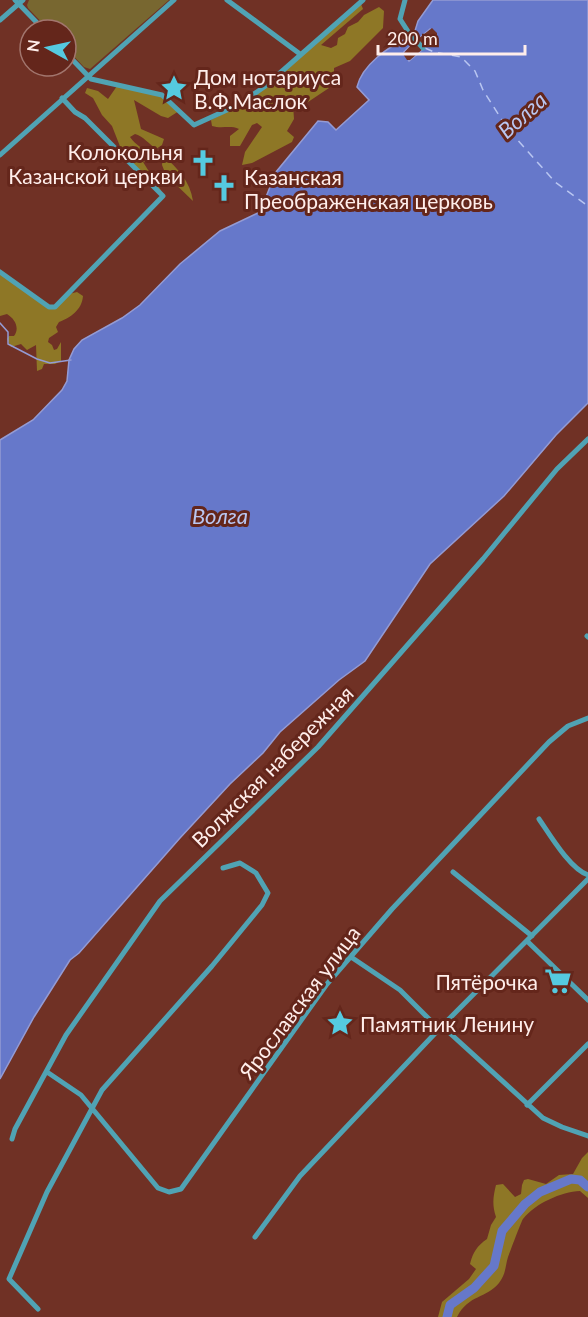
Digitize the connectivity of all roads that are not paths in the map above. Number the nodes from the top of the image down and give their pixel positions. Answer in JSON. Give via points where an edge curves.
{"nodes":[{"id":1,"x":174,"y":0,"type":"edge"},
{"id":2,"x":227,"y":0,"type":"edge"},
{"id":3,"x":234,"y":0,"type":"edge"},
{"id":4,"x":363,"y":0,"type":"edge"},
{"id":5,"x":405,"y":0,"type":"edge"},
{"id":6,"x":19,"y":1,"type":"edge"},
{"id":7,"x":238,"y":8,"type":"junction"},
{"id":8,"x":34,"y":18,"type":"edge"},
{"id":9,"x":0,"y":20,"type":"edge"},
{"id":10,"x":423,"y":48,"type":"dead end"},
{"id":11,"x":300,"y":54,"type":"junction"},
{"id":12,"x":78,"y":66,"type":"edge"},
{"id":13,"x":87,"y":75,"type":"junction"},
{"id":14,"x":62,"y":98,"type":"junction"},
{"id":15,"x":0,"y":155,"type":"edge"},
{"id":16,"x":0,"y":272,"type":"edge"},
{"id":17,"x":588,"y":439,"type":"edge"},
{"id":18,"x":588,"y":718,"type":"edge"},
{"id":19,"x":539,"y":819,"type":"dead end"},
{"id":20,"x":224,"y":868,"type":"dead end"},
{"id":21,"x":453,"y":872,"type":"dead end"},
{"id":22,"x":588,"y":877,"type":"edge"},
{"id":23,"x":529,"y":938,"type":"junction"},
{"id":24,"x":351,"y":957,"type":"junction"},
{"id":25,"x":588,"y":1000,"type":"edge"},
{"id":26,"x":442,"y":1026,"type":"junction"},
{"id":27,"x":588,"y":1044,"type":"edge"},
{"id":28,"x":47,"y":1072,"type":"junction"},
{"id":29,"x":527,"y":1105,"type":"junction"},
{"id":30,"x":93,"y":1108,"type":"junction"},
{"id":31,"x":588,"y":1136,"type":"edge"},
{"id":32,"x":12,"y":1139,"type":"dead end"},
{"id":33,"x":255,"y":1237,"type":"dead end"},
{"id":34,"x":38,"y":1309,"type":"dead end"}],
"edges":[{"from":1,"to":13,"type":"street"},
{"from":2,"to":7,"type":"street"},
{"from":3,"to":7,"type":"street"},
{"from":4,"to":11,"type":"street"},
{"from":5,"to":10,"type":"street","via":[[400,19]]},
{"from":6,"to":8,"type":"street"},
{"from":6,"to":9,"type":"street"},
{"from":7,"to":11,"type":"street"},
{"from":11,"to":13,"type":"street","via":[[238,105],[194,125],[162,95]]},
{"from":12,"to":13,"type":"street"},
{"from":13,"to":14,"type":"street"},
{"from":14,"to":15,"type":"street"},
{"from":14,"to":16,"type":"street","via":[[163,196],[52,308]]},
{"from":17,"to":28,"type":"street","name":"Волжская набережная","via":[[557,469],[318,747],[160,902],[80,1013]]},
{"from":18,"to":24,"type":"street","name":"Ярославская улица","via":[[568,726],[549,742]]},
{"from":19,"to":22,"type":"street","via":[[568,859]]},
{"from":20,"to":30,"type":"street","via":[[240,863],[256,873],[268,893],[262,906],[102,1090]]},
{"from":21,"to":23,"type":"street"},
{"from":22,"to":23,"type":"street"},
{"from":23,"to":25,"type":"street"},
{"from":23,"to":26,"type":"street"},
{"from":24,"to":26,"type":"street","via":[[400,990],[434,1024]]},
{"from":24,"to":30,"type":"street","name":"Ярославская улица","via":[[327,984],[182,1189],[169,1192],[158,1188]]},
{"from":26,"to":29,"type":"street"},
{"from":26,"to":33,"type":"street","via":[[300,1176]]},
{"from":27,"to":29,"type":"street"},
{"from":28,"to":30,"type":"street","name":"Ярославская улица"},
{"from":28,"to":32,"type":"street","name":"Волжская набережная"},
{"from":29,"to":31,"type":"street","via":[[543,1118]]},
{"from":30,"to":34,"type":"street","via":[[47,1192],[9,1279]]}]}
